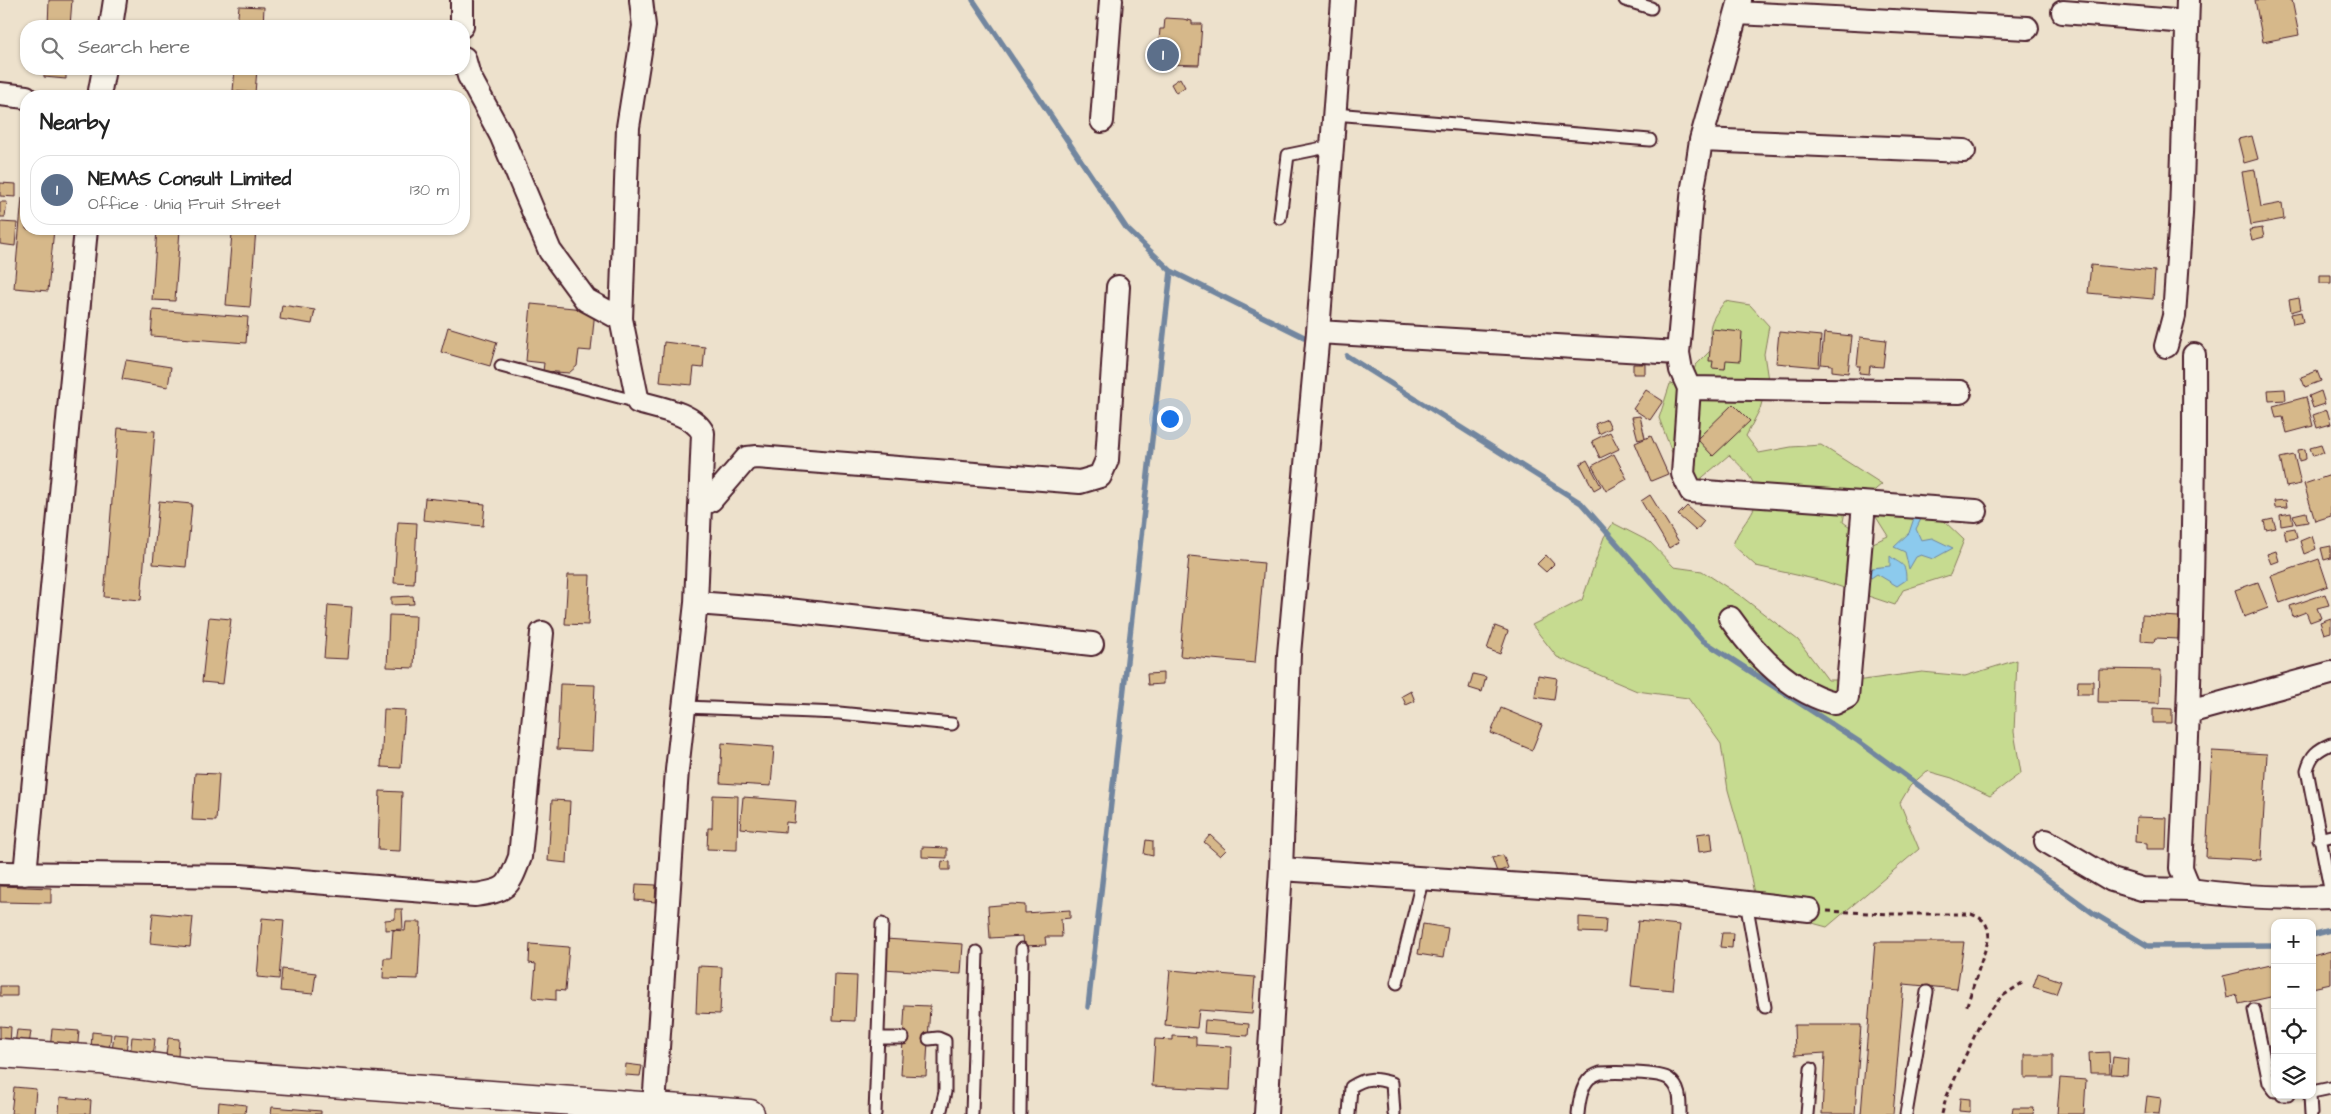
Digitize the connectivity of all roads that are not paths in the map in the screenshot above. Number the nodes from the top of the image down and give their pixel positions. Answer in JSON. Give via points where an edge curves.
{"nodes":[{"id":1,"x":115,"y":0,"type":"edge"},
{"id":2,"x":462,"y":0,"type":"edge"},
{"id":3,"x":641,"y":0,"type":"edge"},
{"id":4,"x":1111,"y":0,"type":"edge"},
{"id":5,"x":1343,"y":0,"type":"edge"},
{"id":6,"x":1625,"y":0,"type":"edge"},
{"id":7,"x":1738,"y":6,"type":"edge"},
{"id":8,"x":1651,"y":8,"type":"dead end"},
{"id":9,"x":2188,"y":11,"type":"edge"},
{"id":10,"x":2063,"y":12,"type":"dead end"},
{"id":11,"x":112,"y":20,"type":"edge"},
{"id":12,"x":462,"y":20,"type":"edge"},
{"id":13,"x":2027,"y":28,"type":"dead end"},
{"id":14,"x":103,"y":75,"type":"edge"},
{"id":15,"x":469,"y":75,"type":"edge"},
{"id":16,"x":100,"y":90,"type":"edge"},
{"id":17,"x":0,"y":94,"type":"edge"},
{"id":18,"x":20,"y":96,"type":"edge"},
{"id":19,"x":1334,"y":114,"type":"junction"},
{"id":20,"x":1102,"y":121,"type":"dead end"},
{"id":21,"x":1650,"y":140,"type":"dead end"},
{"id":22,"x":1701,"y":140,"type":"junction"},
{"id":23,"x":1332,"y":146,"type":"junction"},
{"id":24,"x":1964,"y":151,"type":"dead end"},
{"id":25,"x":1280,"y":218,"type":"dead end"},
{"id":26,"x":85,"y":235,"type":"edge"},
{"id":27,"x":1118,"y":286,"type":"dead end"},
{"id":28,"x":621,"y":319,"type":"junction"},
{"id":29,"x":1318,"y":332,"type":"junction"},
{"id":30,"x":2166,"y":346,"type":"dead end"},
{"id":31,"x":1678,"y":354,"type":"junction"},
{"id":32,"x":2194,"y":355,"type":"dead end"},
{"id":33,"x":501,"y":366,"type":"dead end"},
{"id":34,"x":1689,"y":388,"type":"junction"},
{"id":35,"x":1960,"y":392,"type":"dead end"},
{"id":36,"x":638,"y":402,"type":"junction"},
{"id":37,"x":701,"y":504,"type":"junction"},
{"id":38,"x":1864,"y":504,"type":"junction"},
{"id":39,"x":1976,"y":511,"type":"dead end"},
{"id":40,"x":696,"y":603,"type":"junction"},
{"id":41,"x":1730,"y":618,"type":"dead end"},
{"id":42,"x":542,"y":633,"type":"dead end"},
{"id":43,"x":1092,"y":644,"type":"dead end"},
{"id":44,"x":2331,"y":673,"type":"edge"},
{"id":45,"x":685,"y":707,"type":"junction"},
{"id":46,"x":2189,"y":712,"type":"junction"},
{"id":47,"x":952,"y":724,"type":"dead end"},
{"id":48,"x":2331,"y":744,"type":"edge"},
{"id":49,"x":2331,"y":836,"type":"edge"},
{"id":50,"x":2319,"y":839,"type":"junction"},
{"id":51,"x":2046,"y":841,"type":"dead end"},
{"id":52,"x":1281,"y":869,"type":"junction"},
{"id":53,"x":0,"y":873,"type":"edge"},
{"id":54,"x":25,"y":874,"type":"junction"},
{"id":55,"x":1423,"y":877,"type":"junction"},
{"id":56,"x":2190,"y":890,"type":"junction"},
{"id":57,"x":2331,"y":896,"type":"edge"},
{"id":58,"x":1746,"y":902,"type":"junction"},
{"id":59,"x":1809,"y":910,"type":"road end"},
{"id":60,"x":882,"y":924,"type":"dead end"},
{"id":61,"x":1022,"y":949,"type":"dead end"},
{"id":62,"x":977,"y":952,"type":"dead end"},
{"id":63,"x":1398,"y":983,"type":"dead end"},
{"id":64,"x":1927,"y":992,"type":"dead end"},
{"id":65,"x":1764,"y":1007,"type":"dead end"},
{"id":66,"x":2254,"y":1010,"type":"dead end"},
{"id":67,"x":879,"y":1038,"type":"junction"},
{"id":68,"x":903,"y":1038,"type":"dead end"},
{"id":69,"x":929,"y":1039,"type":"dead end"},
{"id":70,"x":0,"y":1053,"type":"edge"},
{"id":71,"x":1811,"y":1069,"type":"dead end"},
{"id":72,"x":0,"y":1070,"type":"edge"},
{"id":73,"x":195,"y":1073,"type":"junction"},
{"id":74,"x":2271,"y":1086,"type":"edge"},
{"id":75,"x":2331,"y":1088,"type":"edge"},
{"id":76,"x":2316,"y":1091,"type":"edge"},
{"id":77,"x":2310,"y":1099,"type":"edge"},
{"id":78,"x":654,"y":1106,"type":"junction"},
{"id":79,"x":750,"y":1114,"type":"edge"},
{"id":80,"x":874,"y":1114,"type":"edge"},
{"id":81,"x":940,"y":1114,"type":"edge"},
{"id":82,"x":972,"y":1114,"type":"edge"},
{"id":83,"x":1020,"y":1114,"type":"edge"},
{"id":84,"x":1266,"y":1114,"type":"edge"},
{"id":85,"x":1348,"y":1114,"type":"edge"},
{"id":86,"x":1394,"y":1114,"type":"edge"},
{"id":87,"x":1578,"y":1114,"type":"edge"},
{"id":88,"x":1680,"y":1114,"type":"edge"},
{"id":89,"x":1808,"y":1114,"type":"edge"},
{"id":90,"x":1906,"y":1114,"type":"edge"},
{"id":91,"x":2311,"y":1114,"type":"edge"}],
"edges":[{"from":1,"to":11,"type":"street"},
{"from":2,"to":12,"type":"street"},
{"from":3,"to":28,"type":"street","via":[[644,26],[628,127]]},
{"from":4,"to":20,"type":"street"},
{"from":5,"to":19,"type":"street"},
{"from":6,"to":8,"type":"lane"},
{"from":7,"to":13,"type":"street"},
{"from":7,"to":22,"type":"street"},
{"from":9,"to":10,"type":"street"},
{"from":9,"to":30,"type":"street","via":[[2181,214],[2174,316]]},
{"from":14,"to":16,"type":"street"},
{"from":15,"to":28,"type":"street","via":[[501,135],[550,251],[586,300]]},
{"from":17,"to":18,"type":"street"},
{"from":19,"to":21,"type":"lane"},
{"from":19,"to":23,"type":"street"},
{"from":22,"to":24,"type":"street"},
{"from":22,"to":31,"type":"street","via":[[1693,187]]},
{"from":23,"to":25,"type":"lane","via":[[1288,154]]},
{"from":23,"to":29,"type":"street"},
{"from":26,"to":54,"type":"street"},
{"from":27,"to":37,"type":"street","via":[[1107,460],[1100,476],[1080,482],[757,457],[747,458],[716,496]]},
{"from":28,"to":36,"type":"street"},
{"from":29,"to":31,"type":"street"},
{"from":29,"to":52,"type":"street","via":[[1289,654]]},
{"from":31,"to":34,"type":"street"},
{"from":32,"to":46,"type":"street","via":[[2195,508]]},
{"from":33,"to":36,"type":"lane"},
{"from":34,"to":35,"type":"street"},
{"from":34,"to":38,"type":"street","via":[[1683,474],[1691,491]]},
{"from":36,"to":37,"type":"street","via":[[682,416],[700,427],[703,433]]},
{"from":37,"to":40,"type":"street"},
{"from":38,"to":39,"type":"street"},
{"from":38,"to":41,"type":"street","via":[[1847,697],[1835,703],[1819,699],[1768,666]]},
{"from":40,"to":43,"type":"street","via":[[788,610]]},
{"from":40,"to":45,"type":"street"},
{"from":42,"to":54,"type":"street","via":[[520,858],[511,881],[499,891],[475,895],[240,876]]},
{"from":44,"to":46,"type":"street"},
{"from":45,"to":47,"type":"lane","via":[[839,713]]},
{"from":45,"to":78,"type":"street","via":[[676,770]]},
{"from":46,"to":56,"type":"street","via":[[2181,868]]},
{"from":48,"to":50,"type":"lane","via":[[2310,758],[2307,770]]},
{"from":49,"to":50,"type":"lane"},
{"from":50,"to":57,"type":"lane"},
{"from":51,"to":56,"type":"street","via":[[2112,880],[2142,889]]},
{"from":52,"to":55,"type":"street"},
{"from":52,"to":84,"type":"street"},
{"from":53,"to":54,"type":"street"},
{"from":55,"to":58,"type":"street","via":[[1677,894]]},
{"from":55,"to":63,"type":"lane"},
{"from":56,"to":57,"type":"street","via":[[2282,899]]},
{"from":58,"to":59,"type":"street"},
{"from":58,"to":65,"type":"lane"},
{"from":60,"to":67,"type":"lane"},
{"from":61,"to":83,"type":"lane"},
{"from":62,"to":82,"type":"lane"},
{"from":64,"to":90,"type":"lane"},
{"from":66,"to":74,"type":"lane"},
{"from":67,"to":68,"type":"lane"},
{"from":67,"to":80,"type":"lane"},
{"from":69,"to":81,"type":"lane","via":[[945,1041],[945,1092]]},
{"from":70,"to":73,"type":"street","via":[[100,1060]]},
{"from":71,"to":89,"type":"lane"},
{"from":72,"to":73,"type":"street","via":[[94,1076]]},
{"from":73,"to":78,"type":"street"},
{"from":75,"to":76,"type":"lane"},
{"from":77,"to":91,"type":"lane"},
{"from":78,"to":79,"type":"street"},
{"from":85,"to":86,"type":"lane","via":[[1351,1087],[1362,1079],[1392,1083]]},
{"from":87,"to":88,"type":"lane","via":[[1583,1090],[1589,1079],[1598,1073],[1668,1078],[1680,1096]]}]}
